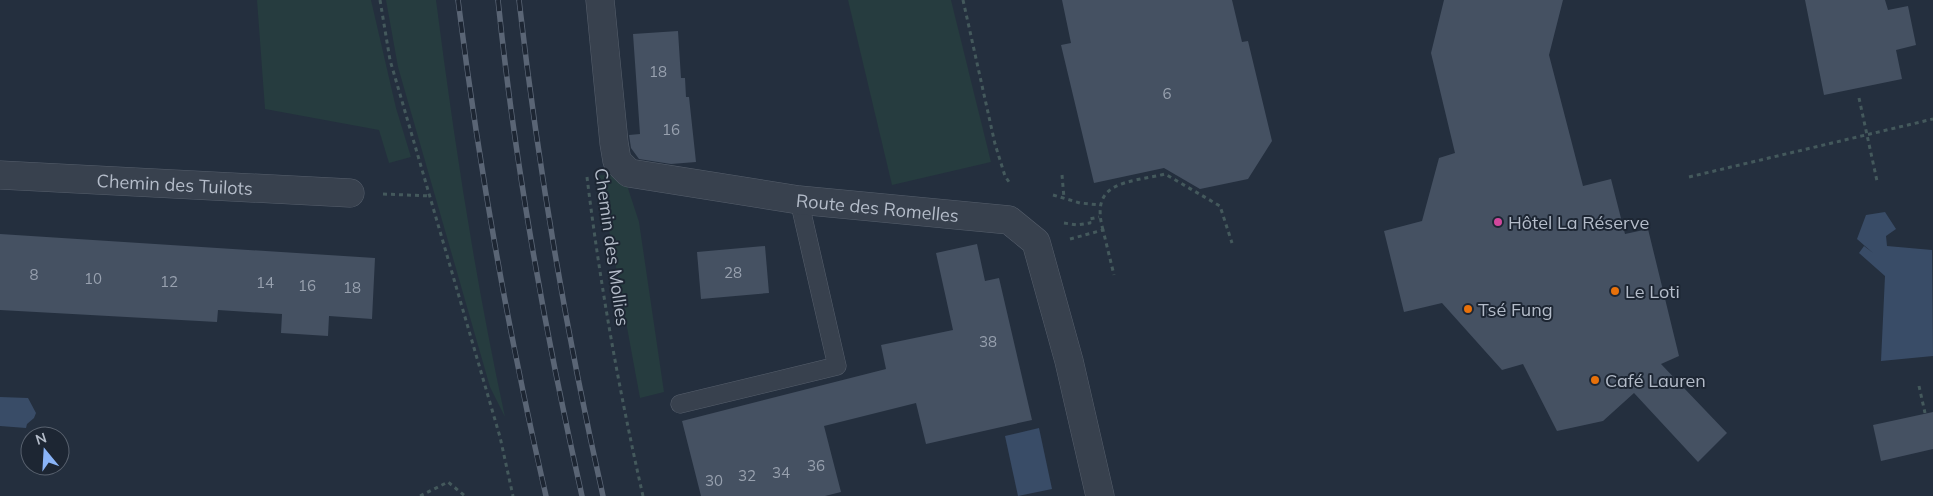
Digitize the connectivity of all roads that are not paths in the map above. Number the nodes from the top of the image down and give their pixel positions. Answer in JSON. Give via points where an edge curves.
{"nodes":[{"id":1,"x":600,"y":0,"type":"edge"},
{"id":2,"x":0,"y":175,"type":"edge"},
{"id":3,"x":350,"y":193,"type":"road end"},
{"id":4,"x":799,"y":200,"type":"junction"},
{"id":5,"x":680,"y":404,"type":"dead end"},
{"id":6,"x":1100,"y":496,"type":"edge"}],
"edges":[{"from":1,"to":4,"type":"street","name":"Route des Romelles","via":[[617,161],[629,173]]},
{"from":2,"to":3,"type":"street","name":"Chemin des Tuilots"},
{"from":4,"to":5,"type":"lane","via":[[837,366]]},
{"from":4,"to":6,"type":"street","name":"Route des Romelles","via":[[1009,220],[1036,242],[1069,361]]}]}
